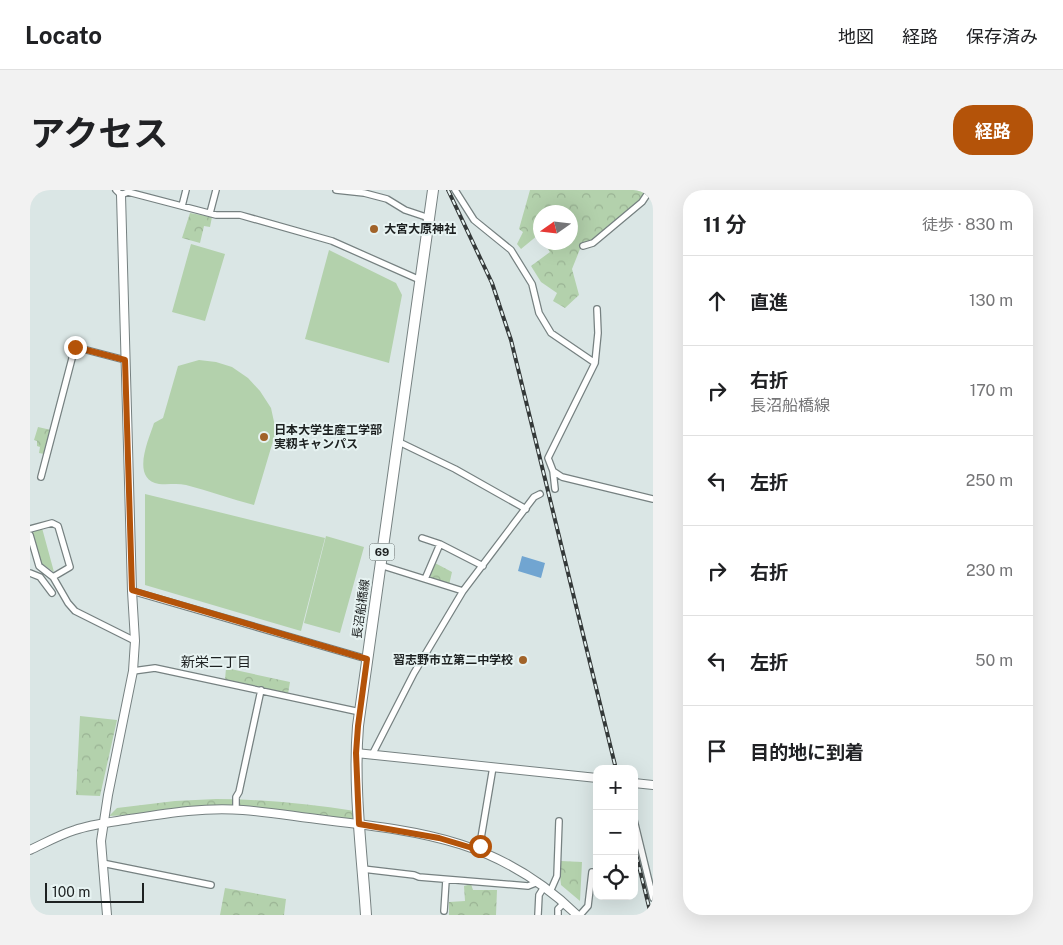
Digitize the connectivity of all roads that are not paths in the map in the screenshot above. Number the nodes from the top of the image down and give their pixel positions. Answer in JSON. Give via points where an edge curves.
{"nodes":[{"id":1,"x":186,"y":190,"type":"edge"},
{"id":2,"x":216,"y":190,"type":"edge"},
{"id":3,"x":336,"y":190,"type":"edge"},
{"id":4,"x":433,"y":190,"type":"edge"},
{"id":5,"x":455,"y":190,"type":"edge"},
{"id":6,"x":650,"y":190,"type":"edge"},
{"id":7,"x":119,"y":192,"type":"edge"},
{"id":8,"x":182,"y":206,"type":"junction"},
{"id":9,"x":210,"y":213,"type":"junction"},
{"id":10,"x":429,"y":218,"type":"junction"},
{"id":11,"x":583,"y":246,"type":"dead end"},
{"id":12,"x":420,"y":280,"type":"junction"},
{"id":13,"x":597,"y":309,"type":"dead end"},
{"id":14,"x":125,"y":360,"type":"junction"},
{"id":15,"x":595,"y":363,"type":"junction"},
{"id":16,"x":397,"y":441,"type":"junction"},
{"id":17,"x":553,"y":472,"type":"junction"},
{"id":18,"x":42,"y":477,"type":"dead end"},
{"id":19,"x":554,"y":490,"type":"dead end"},
{"id":20,"x":540,"y":494,"type":"dead end"},
{"id":21,"x":653,"y":499,"type":"edge"},
{"id":22,"x":526,"y":509,"type":"junction"},
{"id":23,"x":30,"y":529,"type":"edge"},
{"id":24,"x":30,"y":535,"type":"edge"},
{"id":25,"x":422,"y":538,"type":"dead end"},
{"id":26,"x":440,"y":544,"type":"junction"},
{"id":27,"x":30,"y":565,"type":"edge"},
{"id":28,"x":39,"y":566,"type":"junction"},
{"id":29,"x":380,"y":566,"type":"junction"},
{"id":30,"x":483,"y":566,"type":"junction"},
{"id":31,"x":30,"y":573,"type":"edge"},
{"id":32,"x":53,"y":577,"type":"junction"},
{"id":33,"x":425,"y":579,"type":"junction"},
{"id":34,"x":132,"y":590,"type":"junction"},
{"id":35,"x":463,"y":591,"type":"junction"},
{"id":36,"x":52,"y":593,"type":"dead end"},
{"id":37,"x":135,"y":640,"type":"junction"},
{"id":38,"x":367,"y":659,"type":"junction"},
{"id":39,"x":133,"y":670,"type":"junction"},
{"id":40,"x":261,"y":690,"type":"junction"},
{"id":41,"x":360,"y":712,"type":"junction"},
{"id":42,"x":356,"y":753,"type":"junction"},
{"id":43,"x":372,"y":755,"type":"junction"},
{"id":44,"x":493,"y":767,"type":"junction"},
{"id":45,"x":593,"y":778,"type":"edge"},
{"id":46,"x":638,"y":783,"type":"edge"},
{"id":47,"x":653,"y":785,"type":"edge"},
{"id":48,"x":236,"y":810,"type":"junction"},
{"id":49,"x":559,"y":821,"type":"dead end"},
{"id":50,"x":103,"y":823,"type":"junction"},
{"id":51,"x":359,"y":824,"type":"junction"},
{"id":52,"x":638,"y":836,"type":"edge"},
{"id":53,"x":30,"y":850,"type":"edge"},
{"id":54,"x":479,"y":850,"type":"junction"},
{"id":55,"x":102,"y":863,"type":"junction"},
{"id":56,"x":363,"y":869,"type":"junction"},
{"id":57,"x":646,"y":869,"type":"junction"},
{"id":58,"x":653,"y":869,"type":"edge"},
{"id":59,"x":592,"y":872,"type":"dead end"},
{"id":60,"x":446,"y":880,"type":"junction"},
{"id":61,"x":211,"y":885,"type":"dead end"},
{"id":62,"x":544,"y":887,"type":"junction"},
{"id":63,"x":653,"y":898,"type":"edge"},
{"id":64,"x":564,"y":903,"type":"junction"},
{"id":65,"x":444,"y":911,"type":"dead end"},
{"id":66,"x":107,"y":915,"type":"edge"},
{"id":67,"x":366,"y":915,"type":"edge"},
{"id":68,"x":538,"y":915,"type":"edge"},
{"id":69,"x":558,"y":915,"type":"edge"},
{"id":70,"x":579,"y":915,"type":"edge"}],
"edges":[{"from":1,"to":8,"type":"street"},
{"from":2,"to":9,"type":"street"},
{"from":3,"to":10,"type":"street","via":[[387,199],[405,210]]},
{"from":4,"to":10,"type":"main road","name":"長沼船橋線","number":"69"},
{"from":5,"to":15,"type":"street","via":[[474,220],[511,250],[532,284],[539,313],[550,333]]},
{"from":6,"to":11,"type":"street","via":[[642,202],[593,243]]},
{"from":7,"to":8,"type":"street"},
{"from":7,"to":14,"type":"street"},
{"from":8,"to":9,"type":"street"},
{"from":9,"to":12,"type":"street","via":[[240,215],[332,241]]},
{"from":10,"to":12,"type":"main road","name":"長沼船橋線","number":"69"},
{"from":12,"to":16,"type":"main road","name":"長沼船橋線","number":"69"},
{"from":13,"to":15,"type":"street"},
{"from":14,"to":18,"type":"street","via":[[75,347]]},
{"from":14,"to":34,"type":"street"},
{"from":15,"to":17,"type":"street","via":[[548,458]]},
{"from":16,"to":22,"type":"street"},
{"from":16,"to":29,"type":"main road","name":"長沼船橋線","number":"69"},
{"from":17,"to":19,"type":"street"},
{"from":17,"to":21,"type":"street"},
{"from":20,"to":22,"type":"street"},
{"from":22,"to":30,"type":"street"},
{"from":23,"to":32,"type":"street","via":[[52,523],[58,526],[70,566]]},
{"from":24,"to":28,"type":"street"},
{"from":25,"to":26,"type":"street"},
{"from":26,"to":30,"type":"street"},
{"from":26,"to":33,"type":"street"},
{"from":27,"to":28,"type":"street"},
{"from":28,"to":32,"type":"street"},
{"from":29,"to":33,"type":"street"},
{"from":29,"to":38,"type":"main road","name":"長沼船橋線","number":"69"},
{"from":30,"to":35,"type":"street"},
{"from":31,"to":36,"type":"street","via":[[40,577]]},
{"from":32,"to":37,"type":"street","via":[[76,611]]},
{"from":33,"to":35,"type":"street"},
{"from":34,"to":37,"type":"street"},
{"from":34,"to":38,"type":"street"},
{"from":35,"to":43,"type":"street","via":[[414,673]]},
{"from":37,"to":39,"type":"street"},
{"from":38,"to":41,"type":"main road","name":"長沼船橋線","number":"69"},
{"from":39,"to":40,"type":"street","via":[[156,668]]},
{"from":39,"to":50,"type":"street"},
{"from":40,"to":41,"type":"street"},
{"from":40,"to":48,"type":"street","via":[[236,797]]},
{"from":41,"to":42,"type":"main road","name":"長沼船橋線","number":"69"},
{"from":42,"to":43,"type":"street"},
{"from":42,"to":51,"type":"main road","name":"長沼船橋線","number":"69"},
{"from":43,"to":44,"type":"street"},
{"from":44,"to":45,"type":"street"},
{"from":44,"to":54,"type":"street"},
{"from":46,"to":47,"type":"street"},
{"from":48,"to":50,"type":"street","via":[[194,809]]},
{"from":48,"to":51,"type":"street"},
{"from":49,"to":62,"type":"street","via":[[557,876]]},
{"from":50,"to":53,"type":"street","via":[[69,832]]},
{"from":50,"to":55,"type":"street"},
{"from":51,"to":54,"type":"street","via":[[439,838]]},
{"from":51,"to":56,"type":"main road","name":"長沼船橋線","number":"69"},
{"from":52,"to":57,"type":"street"},
{"from":54,"to":62,"type":"street","via":[[509,864]]},
{"from":55,"to":61,"type":"street"},
{"from":55,"to":66,"type":"street"},
{"from":56,"to":60,"type":"street"},
{"from":56,"to":67,"type":"main road","name":"長沼船橋線","number":"69"},
{"from":57,"to":58,"type":"street"},
{"from":57,"to":63,"type":"street"},
{"from":59,"to":70,"type":"street","via":[[588,906]]},
{"from":60,"to":62,"type":"street"},
{"from":60,"to":65,"type":"street"},
{"from":62,"to":64,"type":"street"},
{"from":62,"to":68,"type":"street","via":[[539,895]]},
{"from":64,"to":69,"type":"street","via":[[558,909]]},
{"from":64,"to":70,"type":"street"}]}
